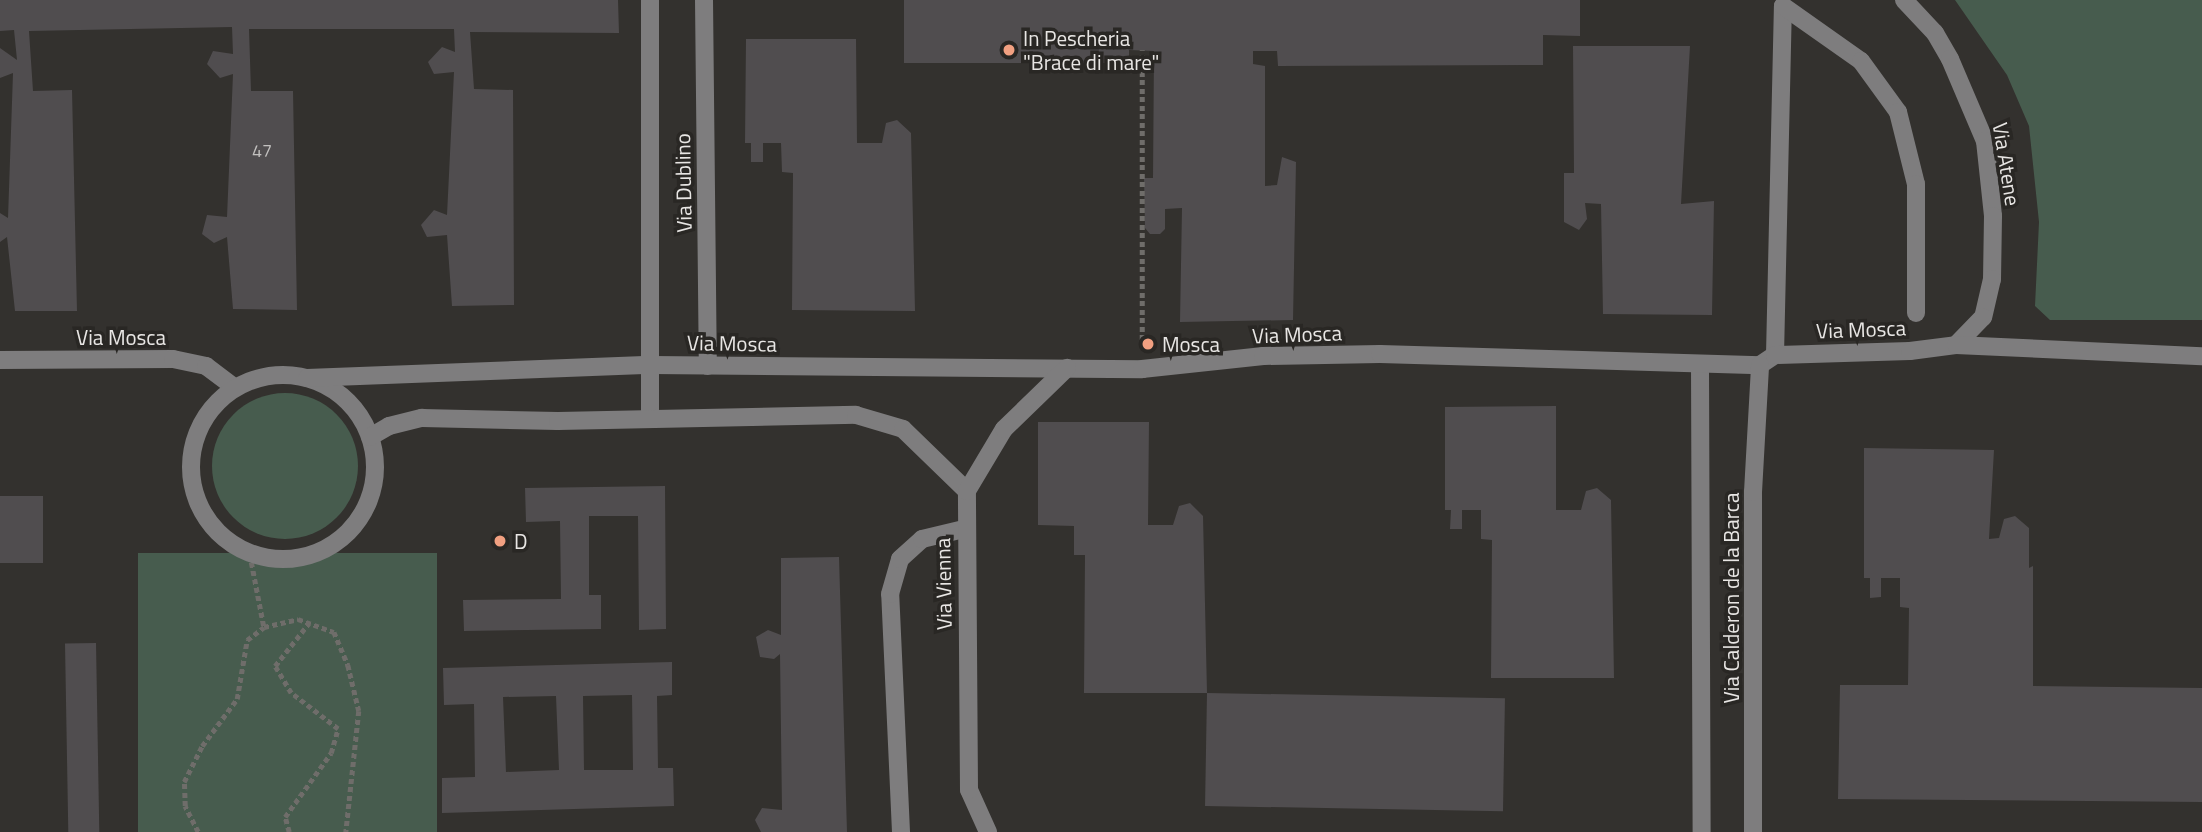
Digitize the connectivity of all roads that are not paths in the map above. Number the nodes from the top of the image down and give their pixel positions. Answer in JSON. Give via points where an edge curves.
{"nodes":[{"id":1,"x":650,"y":0,"type":"edge"},
{"id":2,"x":704,"y":0,"type":"edge"},
{"id":3,"x":1904,"y":0,"type":"edge"},
{"id":4,"x":1916,"y":313,"type":"dead end"},
{"id":5,"x":1956,"y":345,"type":"junction"},
{"id":6,"x":1775,"y":355,"type":"junction"},
{"id":7,"x":2202,"y":356,"type":"edge"},
{"id":8,"x":0,"y":360,"type":"edge"},
{"id":9,"x":651,"y":365,"type":"junction"},
{"id":10,"x":1700,"y":365,"type":"junction"},
{"id":11,"x":1760,"y":365,"type":"junction"},
{"id":12,"x":708,"y":366,"type":"junction"},
{"id":13,"x":1067,"y":368,"type":"junction"},
{"id":14,"x":307,"y":378,"type":"junction"},
{"id":15,"x":235,"y":388,"type":"junction"},
{"id":16,"x":650,"y":419,"type":"junction"},
{"id":17,"x":370,"y":437,"type":"junction"},
{"id":18,"x":967,"y":491,"type":"junction"},
{"id":19,"x":964,"y":529,"type":"junction"},
{"id":20,"x":901,"y":832,"type":"edge"},
{"id":21,"x":988,"y":832,"type":"edge"},
{"id":22,"x":1702,"y":832,"type":"edge"},
{"id":23,"x":1753,"y":832,"type":"edge"}],
"edges":[{"from":1,"to":9,"type":"street","name":"Via Dublino"},
{"from":2,"to":12,"type":"street","name":"Via Dublino"},
{"from":3,"to":5,"type":"street","name":"Via Atene","via":[[1935,33],[1964,84],[1985,141],[1993,216],[1992,279],[1983,317]]},
{"from":4,"to":6,"type":"street","via":[[1916,184],[1898,112],[1861,61],[1783,6]]},
{"from":5,"to":6,"type":"street","name":"Via Mosca"},
{"from":5,"to":7,"type":"street","name":"Via Mosca"},
{"from":6,"to":11,"type":"street"},
{"from":8,"to":15,"type":"street","name":"Via Mosca","via":[[173,359],[206,366]]},
{"from":9,"to":12,"type":"street","name":"Via Mosca"},
{"from":9,"to":14,"type":"street","name":"Via Mosca"},
{"from":9,"to":16,"type":"street","name":"Via Dublino"},
{"from":10,"to":11,"type":"street","name":"Via Mosca"},
{"from":10,"to":13,"type":"street","name":"Via Mosca","via":[[1569,356],[1380,354],[1263,356],[1142,369]]},
{"from":10,"to":22,"type":"street","name":"Via Calderon de la Barca"},
{"from":11,"to":23,"type":"street","name":"Via Calderon de la Barca","via":[[1753,492]]},
{"from":12,"to":13,"type":"street","name":"Via Mosca"},
{"from":13,"to":18,"type":"street","name":"Via Vienna","via":[[1004,429]]},
{"from":14,"to":15,"type":"street","via":[[279,374]]},
{"from":14,"to":17,"type":"street","via":[[332,388],[356,410]]},
{"from":15,"to":17,"type":"street","via":[[199,427],[190,470],[195,498],[212,527],[250,554],[294,559],[320,552],[342,538],[371,495],[376,466]]},
{"from":16,"to":17,"type":"street","via":[[422,418],[389,426]]},
{"from":16,"to":18,"type":"street","via":[[856,415],[902,429]]},
{"from":18,"to":19,"type":"street","name":"Via Vienna"},
{"from":19,"to":20,"type":"street","via":[[922,539],[900,559],[890,594]]},
{"from":19,"to":21,"type":"street","name":"Via Vienna","via":[[969,790]]}]}
